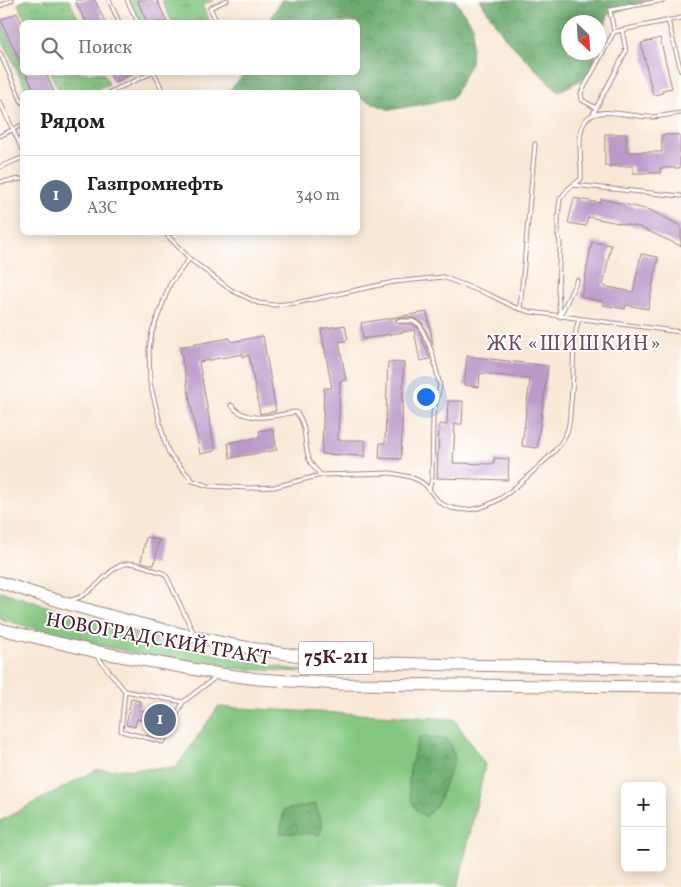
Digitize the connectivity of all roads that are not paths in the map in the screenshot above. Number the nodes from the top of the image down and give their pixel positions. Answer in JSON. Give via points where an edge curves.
{"nodes":[{"id":1,"x":12,"y":0,"type":"edge"},
{"id":2,"x":109,"y":0,"type":"edge"},
{"id":3,"x":128,"y":0,"type":"edge"},
{"id":4,"x":227,"y":0,"type":"edge"},
{"id":5,"x":666,"y":0,"type":"edge"},
{"id":6,"x":0,"y":6,"type":"edge"},
{"id":7,"x":681,"y":18,"type":"edge"},
{"id":8,"x":118,"y":20,"type":"edge"},
{"id":9,"x":137,"y":20,"type":"edge"},
{"id":10,"x":216,"y":20,"type":"edge"},
{"id":11,"x":668,"y":20,"type":"junction"},
{"id":12,"x":622,"y":30,"type":"junction"},
{"id":13,"x":614,"y":32,"type":"junction"},
{"id":14,"x":0,"y":53,"type":"edge"},
{"id":15,"x":681,"y":70,"type":"edge"},
{"id":16,"x":148,"y":75,"type":"edge"},
{"id":17,"x":155,"y":75,"type":"edge"},
{"id":18,"x":144,"y":77,"type":"joint"},
{"id":19,"x":115,"y":90,"type":"edge"},
{"id":20,"x":162,"y":90,"type":"edge"},
{"id":21,"x":20,"y":98,"type":"edge"},
{"id":22,"x":0,"y":102,"type":"edge"},
{"id":23,"x":596,"y":108,"type":"junction"},
{"id":24,"x":681,"y":114,"type":"edge"},
{"id":25,"x":592,"y":115,"type":"junction"},
{"id":26,"x":20,"y":126,"type":"edge"},
{"id":27,"x":13,"y":130,"type":"junction"},
{"id":28,"x":0,"y":136,"type":"edge"},
{"id":29,"x":535,"y":144,"type":"dead end"},
{"id":30,"x":20,"y":145,"type":"edge"},
{"id":31,"x":20,"y":159,"type":"edge"},
{"id":32,"x":0,"y":167,"type":"edge"},
{"id":33,"x":20,"y":179,"type":"edge"},
{"id":34,"x":0,"y":182,"type":"edge"},
{"id":35,"x":573,"y":185,"type":"junction"},
{"id":36,"x":681,"y":196,"type":"edge"},
{"id":37,"x":167,"y":235,"type":"edge"},
{"id":38,"x":189,"y":259,"type":"junction"},
{"id":39,"x":577,"y":280,"type":"dead end"},
{"id":40,"x":520,"y":309,"type":"junction"},
{"id":41,"x":560,"y":317,"type":"junction"},
{"id":42,"x":578,"y":320,"type":"junction"},
{"id":43,"x":398,"y":321,"type":"dead end"},
{"id":44,"x":681,"y":332,"type":"edge"},
{"id":45,"x":231,"y":405,"type":"dead end"},
{"id":46,"x":321,"y":475,"type":"junction"},
{"id":47,"x":428,"y":491,"type":"junction"},
{"id":48,"x":0,"y":582,"type":"edge"},
{"id":49,"x":54,"y":600,"type":"junction"},
{"id":50,"x":0,"y":630,"type":"edge"},
{"id":51,"x":197,"y":639,"type":"junction"},
{"id":52,"x":93,"y":651,"type":"junction"},
{"id":53,"x":681,"y":669,"type":"edge"},
{"id":54,"x":220,"y":674,"type":"junction"},
{"id":55,"x":681,"y":687,"type":"edge"},
{"id":56,"x":125,"y":691,"type":"junction"},
{"id":57,"x":183,"y":702,"type":"junction"}],
"edges":[{"from":1,"to":6,"type":"lane"},
{"from":2,"to":8,"type":"lane"},
{"from":3,"to":9,"type":"lane"},
{"from":4,"to":10,"type":"lane","via":[[210,8]]},
{"from":5,"to":13,"type":"lane","via":[[610,10]]},
{"from":7,"to":11,"type":"lane"},
{"from":11,"to":12,"type":"lane"},
{"from":11,"to":15,"type":"lane"},
{"from":12,"to":13,"type":"lane"},
{"from":12,"to":23,"type":"lane","via":[[626,51]]},
{"from":13,"to":23,"type":"lane","via":[[580,93],[582,100]]},
{"from":14,"to":21,"type":"lane"},
{"from":16,"to":18,"type":"lane"},
{"from":17,"to":20,"type":"lane"},
{"from":18,"to":19,"type":"lane"},
{"from":22,"to":27,"type":"lane"},
{"from":23,"to":25,"type":"lane"},
{"from":24,"to":25,"type":"lane","via":[[652,117],[616,112]]},
{"from":25,"to":35,"type":"lane","via":[[583,124],[580,179]]},
{"from":26,"to":27,"type":"lane"},
{"from":27,"to":28,"type":"lane"},
{"from":27,"to":30,"type":"lane"},
{"from":29,"to":40,"type":"lane"},
{"from":31,"to":32,"type":"lane"},
{"from":33,"to":34,"type":"lane"},
{"from":35,"to":36,"type":"lane"},
{"from":35,"to":41,"type":"lane","via":[[560,200],[558,217]]},
{"from":37,"to":38,"type":"lane"},
{"from":38,"to":40,"type":"lane","via":[[231,290],[258,303],[296,303],[394,282],[443,277]]},
{"from":38,"to":46,"type":"lane","via":[[170,284],[152,332],[150,349],[150,383],[170,455],[193,481],[209,486],[274,486]]},
{"from":39,"to":41,"type":"lane"},
{"from":40,"to":41,"type":"lane"},
{"from":41,"to":42,"type":"lane"},
{"from":42,"to":44,"type":"lane"},
{"from":42,"to":47,"type":"lane","via":[[573,344],[568,428],[560,445],[508,494],[478,508],[452,508],[442,504]]},
{"from":43,"to":47,"type":"lane","via":[[414,321],[420,325],[432,352],[440,386],[433,414],[432,478]]},
{"from":45,"to":46,"type":"lane","via":[[235,410],[262,418],[296,412],[303,423],[308,458]]},
{"from":46,"to":47,"type":"lane","via":[[391,473],[418,480]]},
{"from":48,"to":49,"type":"main road","number":"75К-211"},
{"from":49,"to":51,"type":"main road","number":"75К-211"},
{"from":49,"to":51,"type":"lane","via":[[81,597],[118,567],[132,564],[163,573]]},
{"from":50,"to":52,"type":"main road","name":"НОВОГРАДСКИЙ ТРАКТ"},
{"from":51,"to":53,"type":"main road","number":"75К-211","via":[[309,657],[415,664]]},
{"from":52,"to":54,"type":"main road","name":"НОВОГРАДСКИЙ ТРАКТ"},
{"from":52,"to":56,"type":"lane"},
{"from":54,"to":55,"type":"main road","name":"НОВОГРАДСКИЙ ТРАКТ","number":"75К-211","via":[[340,684]]},
{"from":54,"to":57,"type":"lane"},
{"from":56,"to":57,"type":"lane"},
{"from":56,"to":57,"type":"lane","via":[[121,731],[163,742]]}]}
